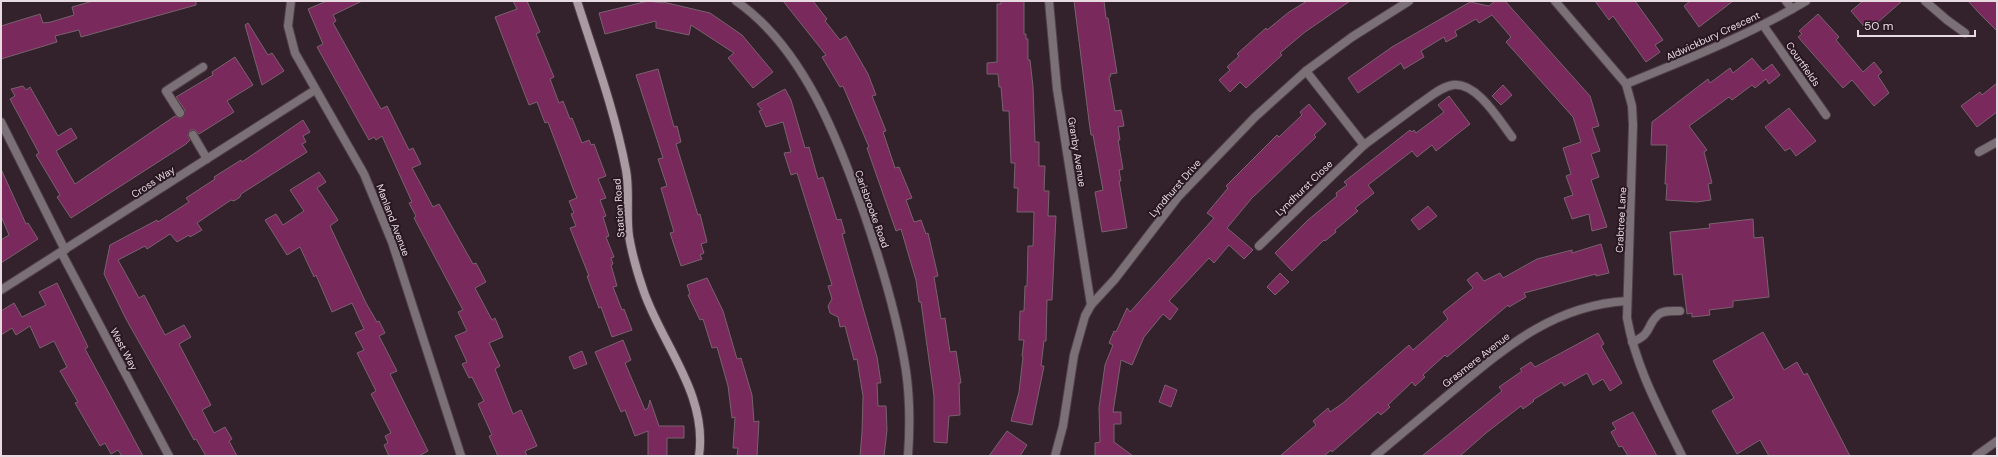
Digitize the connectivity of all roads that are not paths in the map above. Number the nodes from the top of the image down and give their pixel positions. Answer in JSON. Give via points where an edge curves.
{"nodes":[{"id":1,"x":291,"y":1,"type":"edge"},
{"id":2,"x":577,"y":1,"type":"edge"},
{"id":3,"x":736,"y":1,"type":"edge"},
{"id":4,"x":1049,"y":1,"type":"edge"},
{"id":5,"x":1409,"y":1,"type":"edge"},
{"id":6,"x":1555,"y":1,"type":"edge"},
{"id":7,"x":1786,"y":1,"type":"edge"},
{"id":8,"x":1806,"y":1,"type":"edge"},
{"id":9,"x":1925,"y":1,"type":"edge"},
{"id":10,"x":1792,"y":9,"type":"junction"},
{"id":11,"x":1763,"y":25,"type":"junction"},
{"id":12,"x":1965,"y":33,"type":"dead end"},
{"id":13,"x":203,"y":67,"type":"dead end"},
{"id":14,"x":1306,"y":71,"type":"junction"},
{"id":15,"x":1626,"y":84,"type":"junction"},
{"id":16,"x":315,"y":90,"type":"junction"},
{"id":17,"x":180,"y":113,"type":"dead end"},
{"id":18,"x":1826,"y":116,"type":"dead end"},
{"id":19,"x":1,"y":122,"type":"edge"},
{"id":20,"x":193,"y":135,"type":"dead end"},
{"id":21,"x":1512,"y":137,"type":"dead end"},
{"id":22,"x":1997,"y":142,"type":"edge"},
{"id":23,"x":1364,"y":144,"type":"junction"},
{"id":24,"x":1979,"y":152,"type":"dead end"},
{"id":25,"x":207,"y":159,"type":"junction"},
{"id":26,"x":1258,"y":246,"type":"dead end"},
{"id":27,"x":63,"y":251,"type":"junction"},
{"id":28,"x":1,"y":290,"type":"edge"},
{"id":29,"x":1627,"y":301,"type":"junction"},
{"id":30,"x":1091,"y":305,"type":"junction"},
{"id":31,"x":1680,"y":311,"type":"dead end"},
{"id":32,"x":1632,"y":342,"type":"junction"},
{"id":33,"x":1997,"y":441,"type":"edge"},
{"id":34,"x":169,"y":456,"type":"edge"},
{"id":35,"x":461,"y":456,"type":"edge"},
{"id":36,"x":699,"y":456,"type":"edge"},
{"id":37,"x":908,"y":456,"type":"edge"},
{"id":38,"x":1055,"y":456,"type":"edge"},
{"id":39,"x":1375,"y":456,"type":"edge"},
{"id":40,"x":1682,"y":456,"type":"edge"},
{"id":41,"x":1976,"y":456,"type":"edge"}],
"edges":[{"from":1,"to":16,"type":"street","name":"Manland Avenue","via":[[288,26],[290,38]]},
{"from":2,"to":36,"type":"main road","name":"Station Road","via":[[618,129],[627,172],[629,236],[644,292],[664,338],[688,382],[701,442]]},
{"from":3,"to":37,"type":"street","name":"Carisbrooke Road","via":[[764,25],[799,69],[834,136],[857,195],[879,259],[906,372]]},
{"from":4,"to":30,"type":"street","name":"Granby Avenue","via":[[1057,89]]},
{"from":5,"to":14,"type":"street","name":"Lyndhurst Drive","via":[[1352,37]]},
{"from":6,"to":15,"type":"street","name":"Crabtree Lane"},
{"from":7,"to":10,"type":"street"},
{"from":8,"to":10,"type":"street","name":"Aldwickbury Crescent"},
{"from":9,"to":12,"type":"street"},
{"from":10,"to":11,"type":"street","name":"Aldwickbury Crescent"},
{"from":11,"to":15,"type":"street","name":"Aldwickbury Crescent","via":[[1701,54]]},
{"from":11,"to":18,"type":"street","name":"Courtfields"},
{"from":13,"to":17,"type":"street","via":[[166,91]]},
{"from":14,"to":23,"type":"street"},
{"from":14,"to":30,"type":"street","name":"Lyndhurst Drive","via":[[1255,117],[1178,197],[1115,279]]},
{"from":15,"to":29,"type":"street","name":"Crabtree Lane","via":[[1632,106],[1633,125]]},
{"from":16,"to":25,"type":"street","name":"Cross Way"},
{"from":16,"to":35,"type":"street","name":"Manland Avenue","via":[[364,174],[392,242]]},
{"from":19,"to":27,"type":"street","name":"West Way"},
{"from":20,"to":25,"type":"street"},
{"from":21,"to":23,"type":"street","name":"Lyndhurst Close","via":[[1476,93],[1462,86],[1453,85],[1440,90]]},
{"from":22,"to":24,"type":"street"},
{"from":23,"to":26,"type":"street","name":"Lyndhurst Close"},
{"from":25,"to":27,"type":"street","name":"Cross Way"},
{"from":27,"to":28,"type":"street","name":"Cross Way"},
{"from":27,"to":34,"type":"street","name":"West Way"},
{"from":29,"to":32,"type":"street","name":"Crabtree Lane","via":[[1627,318]]},
{"from":29,"to":39,"type":"street","name":"Grasmere Avenue","via":[[1607,302],[1585,308],[1530,332],[1504,348]]},
{"from":30,"to":38,"type":"street","name":"Lyndhurst Drive","via":[[1085,316],[1074,355],[1063,426]]},
{"from":31,"to":32,"type":"street","via":[[1658,315],[1647,333],[1641,339]]},
{"from":32,"to":40,"type":"street","name":"Crabtree Lane","via":[[1641,370]]},
{"from":33,"to":41,"type":"street"}]}
